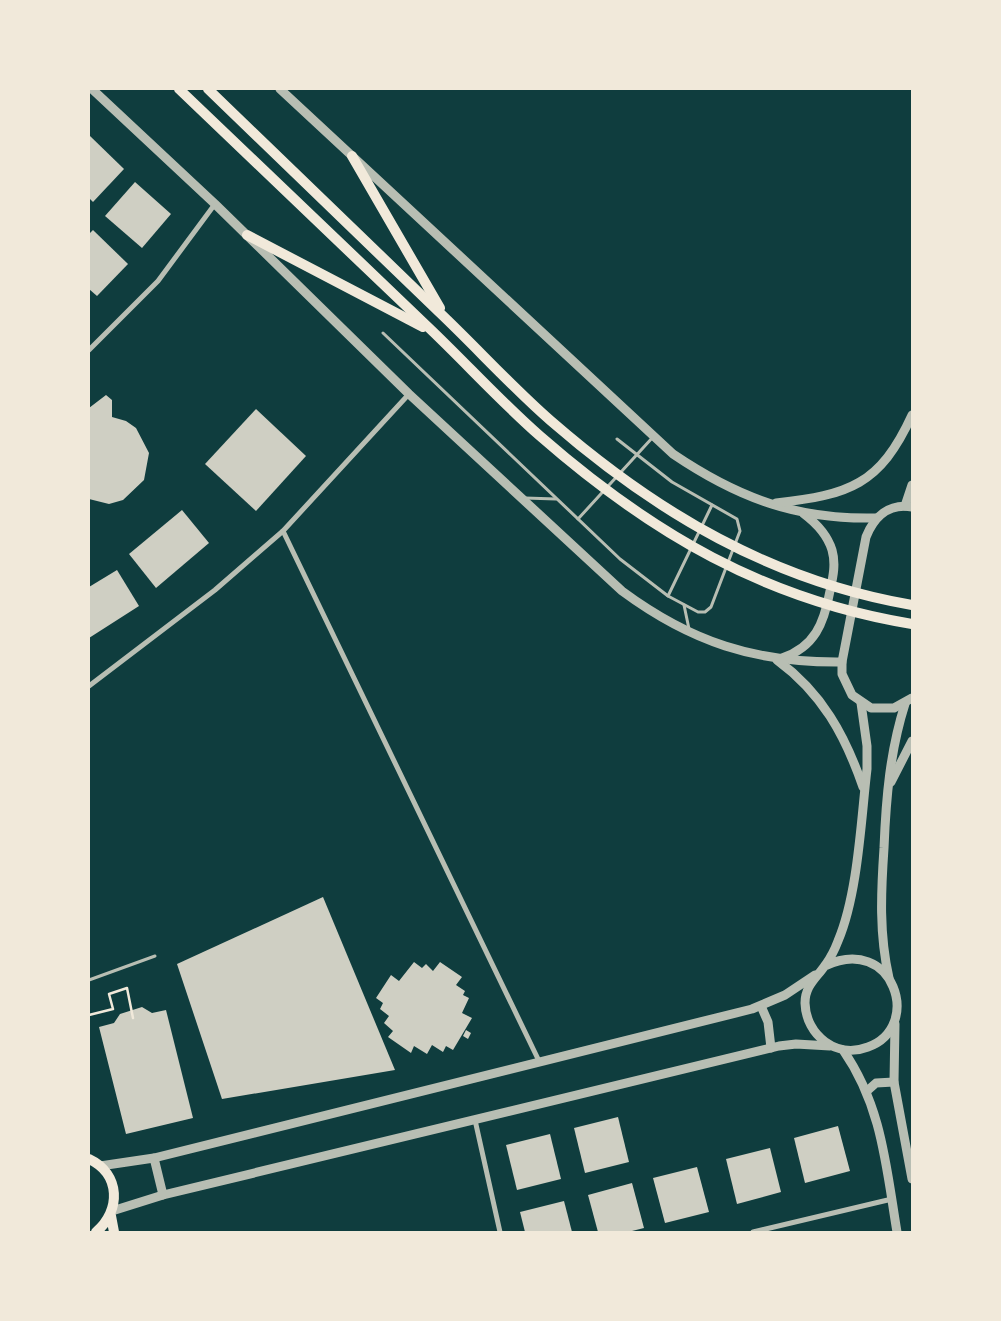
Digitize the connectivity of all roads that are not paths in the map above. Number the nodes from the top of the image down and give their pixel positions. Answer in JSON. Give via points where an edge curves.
{"nodes":[{"id":1,"x":92,"y":89,"type":"edge"},
{"id":2,"x":179,"y":89,"type":"edge"},
{"id":3,"x":208,"y":89,"type":"edge"},
{"id":4,"x":280,"y":89,"type":"edge"},
{"id":5,"x":352,"y":156,"type":"junction"},
{"id":6,"x":215,"y":204,"type":"junction"},
{"id":7,"x":247,"y":236,"type":"junction"},
{"id":8,"x":447,"y":319,"type":"junction"},
{"id":9,"x":383,"y":334,"type":"dead end"},
{"id":10,"x":435,"y":334,"type":"junction"},
{"id":11,"x":89,"y":350,"type":"edge"},
{"id":12,"x":409,"y":394,"type":"junction"},
{"id":13,"x":912,"y":415,"type":"edge"},
{"id":14,"x":653,"y":437,"type":"junction"},
{"id":15,"x":617,"y":439,"type":"dead end"},
{"id":16,"x":637,"y":455,"type":"junction"},
{"id":17,"x":912,"y":485,"type":"edge"},
{"id":18,"x":522,"y":498,"type":"junction"},
{"id":19,"x":557,"y":498,"type":"junction"},
{"id":20,"x":769,"y":504,"type":"junction"},
{"id":21,"x":712,"y":505,"type":"junction"},
{"id":22,"x":909,"y":507,"type":"edge"},
{"id":23,"x":804,"y":514,"type":"junction"},
{"id":24,"x":876,"y":518,"type":"junction"},
{"id":25,"x":578,"y":519,"type":"junction"},
{"id":26,"x":283,"y":531,"type":"junction"},
{"id":27,"x":668,"y":596,"type":"junction"},
{"id":28,"x":684,"y":605,"type":"junction"},
{"id":29,"x":912,"y":605,"type":"edge"},
{"id":30,"x":912,"y":624,"type":"edge"},
{"id":31,"x":690,"y":633,"type":"junction"},
{"id":32,"x":777,"y":660,"type":"junction"},
{"id":33,"x":842,"y":662,"type":"junction"},
{"id":34,"x":89,"y":686,"type":"edge"},
{"id":35,"x":909,"y":701,"type":"edge"},
{"id":36,"x":860,"y":703,"type":"junction"},
{"id":37,"x":912,"y":741,"type":"edge"},
{"id":38,"x":864,"y":791,"type":"junction"},
{"id":39,"x":887,"y":794,"type":"junction"},
{"id":40,"x":155,"y":956,"type":"dead end"},
{"id":41,"x":825,"y":966,"type":"junction"},
{"id":42,"x":815,"y":975,"type":"junction"},
{"id":43,"x":889,"y":978,"type":"junction"},
{"id":44,"x":89,"y":980,"type":"edge"},
{"id":45,"x":761,"y":1006,"type":"junction"},
{"id":46,"x":896,"y":1017,"type":"junction"},
{"id":47,"x":830,"y":1046,"type":"junction"},
{"id":48,"x":771,"y":1048,"type":"junction"},
{"id":49,"x":843,"y":1050,"type":"junction"},
{"id":50,"x":539,"y":1061,"type":"junction"},
{"id":51,"x":894,"y":1082,"type":"junction"},
{"id":52,"x":867,"y":1091,"type":"junction"},
{"id":53,"x":474,"y":1120,"type":"junction"},
{"id":54,"x":154,"y":1158,"type":"junction"},
{"id":55,"x":89,"y":1159,"type":"edge"},
{"id":56,"x":100,"y":1166,"type":"junction"},
{"id":57,"x":912,"y":1179,"type":"edge"},
{"id":58,"x":163,"y":1195,"type":"junction"},
{"id":59,"x":892,"y":1199,"type":"junction"},
{"id":60,"x":111,"y":1213,"type":"junction"},
{"id":61,"x":96,"y":1232,"type":"edge"},
{"id":62,"x":114,"y":1232,"type":"edge"},
{"id":63,"x":500,"y":1232,"type":"edge"},
{"id":64,"x":753,"y":1232,"type":"edge"},
{"id":65,"x":897,"y":1232,"type":"edge"}],
"edges":[{"from":1,"to":6,"type":"street"},
{"from":2,"to":10,"type":"main road"},
{"from":3,"to":8,"type":"main road"},
{"from":4,"to":5,"type":"street"},
{"from":5,"to":8,"type":"main road"},
{"from":5,"to":14,"type":"street"},
{"from":6,"to":7,"type":"street"},
{"from":6,"to":11,"type":"street","via":[[158,281]]},
{"from":7,"to":10,"type":"main road"},
{"from":7,"to":12,"type":"street"},
{"from":8,"to":29,"type":"main road","via":[[549,419],[658,504],[736,550],[819,581]]},
{"from":9,"to":19,"type":"lane"},
{"from":10,"to":30,"type":"main road","via":[[539,435],[655,525],[728,567],[814,599]]},
{"from":12,"to":18,"type":"street"},
{"from":12,"to":26,"type":"street"},
{"from":13,"to":20,"type":"street","via":[[895,449],[868,477],[833,495]]},
{"from":14,"to":16,"type":"lane"},
{"from":14,"to":20,"type":"street","via":[[703,474]]},
{"from":15,"to":16,"type":"lane"},
{"from":16,"to":21,"type":"lane","via":[[672,482]]},
{"from":16,"to":25,"type":"lane"},
{"from":17,"to":22,"type":"street"},
{"from":18,"to":19,"type":"lane"},
{"from":18,"to":31,"type":"street","via":[[622,591],[650,612]]},
{"from":19,"to":25,"type":"lane"},
{"from":20,"to":23,"type":"street"},
{"from":21,"to":27,"type":"lane"},
{"from":21,"to":28,"type":"lane","via":[[733,515],[740,531],[708,610],[702,613]]},
{"from":22,"to":24,"type":"street","via":[[895,507]]},
{"from":23,"to":24,"type":"street"},
{"from":23,"to":32,"type":"street","via":[[827,538],[834,560],[833,579],[818,633],[800,650]]},
{"from":24,"to":33,"type":"street","via":[[866,536]]},
{"from":25,"to":27,"type":"lane","via":[[625,563]]},
{"from":26,"to":34,"type":"street","via":[[215,590]]},
{"from":26,"to":50,"type":"street"},
{"from":27,"to":28,"type":"lane"},
{"from":28,"to":31,"type":"lane"},
{"from":31,"to":32,"type":"street","via":[[744,653]]},
{"from":32,"to":33,"type":"street"},
{"from":32,"to":38,"type":"street","via":[[795,673],[826,706],[848,746]]},
{"from":33,"to":36,"type":"street","via":[[846,685]]},
{"from":35,"to":36,"type":"street","via":[[882,710]]},
{"from":35,"to":39,"type":"street","via":[[892,748]]},
{"from":36,"to":38,"type":"street","via":[[867,746]]},
{"from":37,"to":39,"type":"street","via":[[896,768]]},
{"from":38,"to":41,"type":"street","via":[[848,910],[838,942]]},
{"from":39,"to":43,"type":"street","via":[[880,916]]},
{"from":40,"to":44,"type":"lane"},
{"from":41,"to":42,"type":"street"},
{"from":41,"to":43,"type":"street","via":[[852,958],[867,960]]},
{"from":42,"to":45,"type":"street","via":[[786,996]]},
{"from":42,"to":47,"type":"street","via":[[808,987],[806,1014],[819,1038]]},
{"from":43,"to":46,"type":"street","via":[[897,997]]},
{"from":45,"to":48,"type":"street","via":[[770,1030]]},
{"from":45,"to":50,"type":"street"},
{"from":46,"to":49,"type":"street","via":[[890,1030],[870,1047],[857,1051]]},
{"from":46,"to":51,"type":"street"},
{"from":47,"to":48,"type":"street","via":[[796,1044]]},
{"from":47,"to":49,"type":"street"},
{"from":48,"to":53,"type":"street"},
{"from":49,"to":52,"type":"street"},
{"from":50,"to":54,"type":"street"},
{"from":51,"to":52,"type":"street","via":[[876,1083]]},
{"from":51,"to":57,"type":"street"},
{"from":52,"to":59,"type":"street","via":[[876,1114]]},
{"from":53,"to":58,"type":"street"},
{"from":53,"to":63,"type":"street"},
{"from":54,"to":56,"type":"street"},
{"from":54,"to":58,"type":"street"},
{"from":55,"to":56,"type":"main road"},
{"from":56,"to":60,"type":"main road","via":[[113,1187],[115,1199]]},
{"from":58,"to":60,"type":"street"},
{"from":59,"to":64,"type":"street"},
{"from":59,"to":65,"type":"street"},
{"from":60,"to":61,"type":"main road"},
{"from":60,"to":62,"type":"main road"}]}
